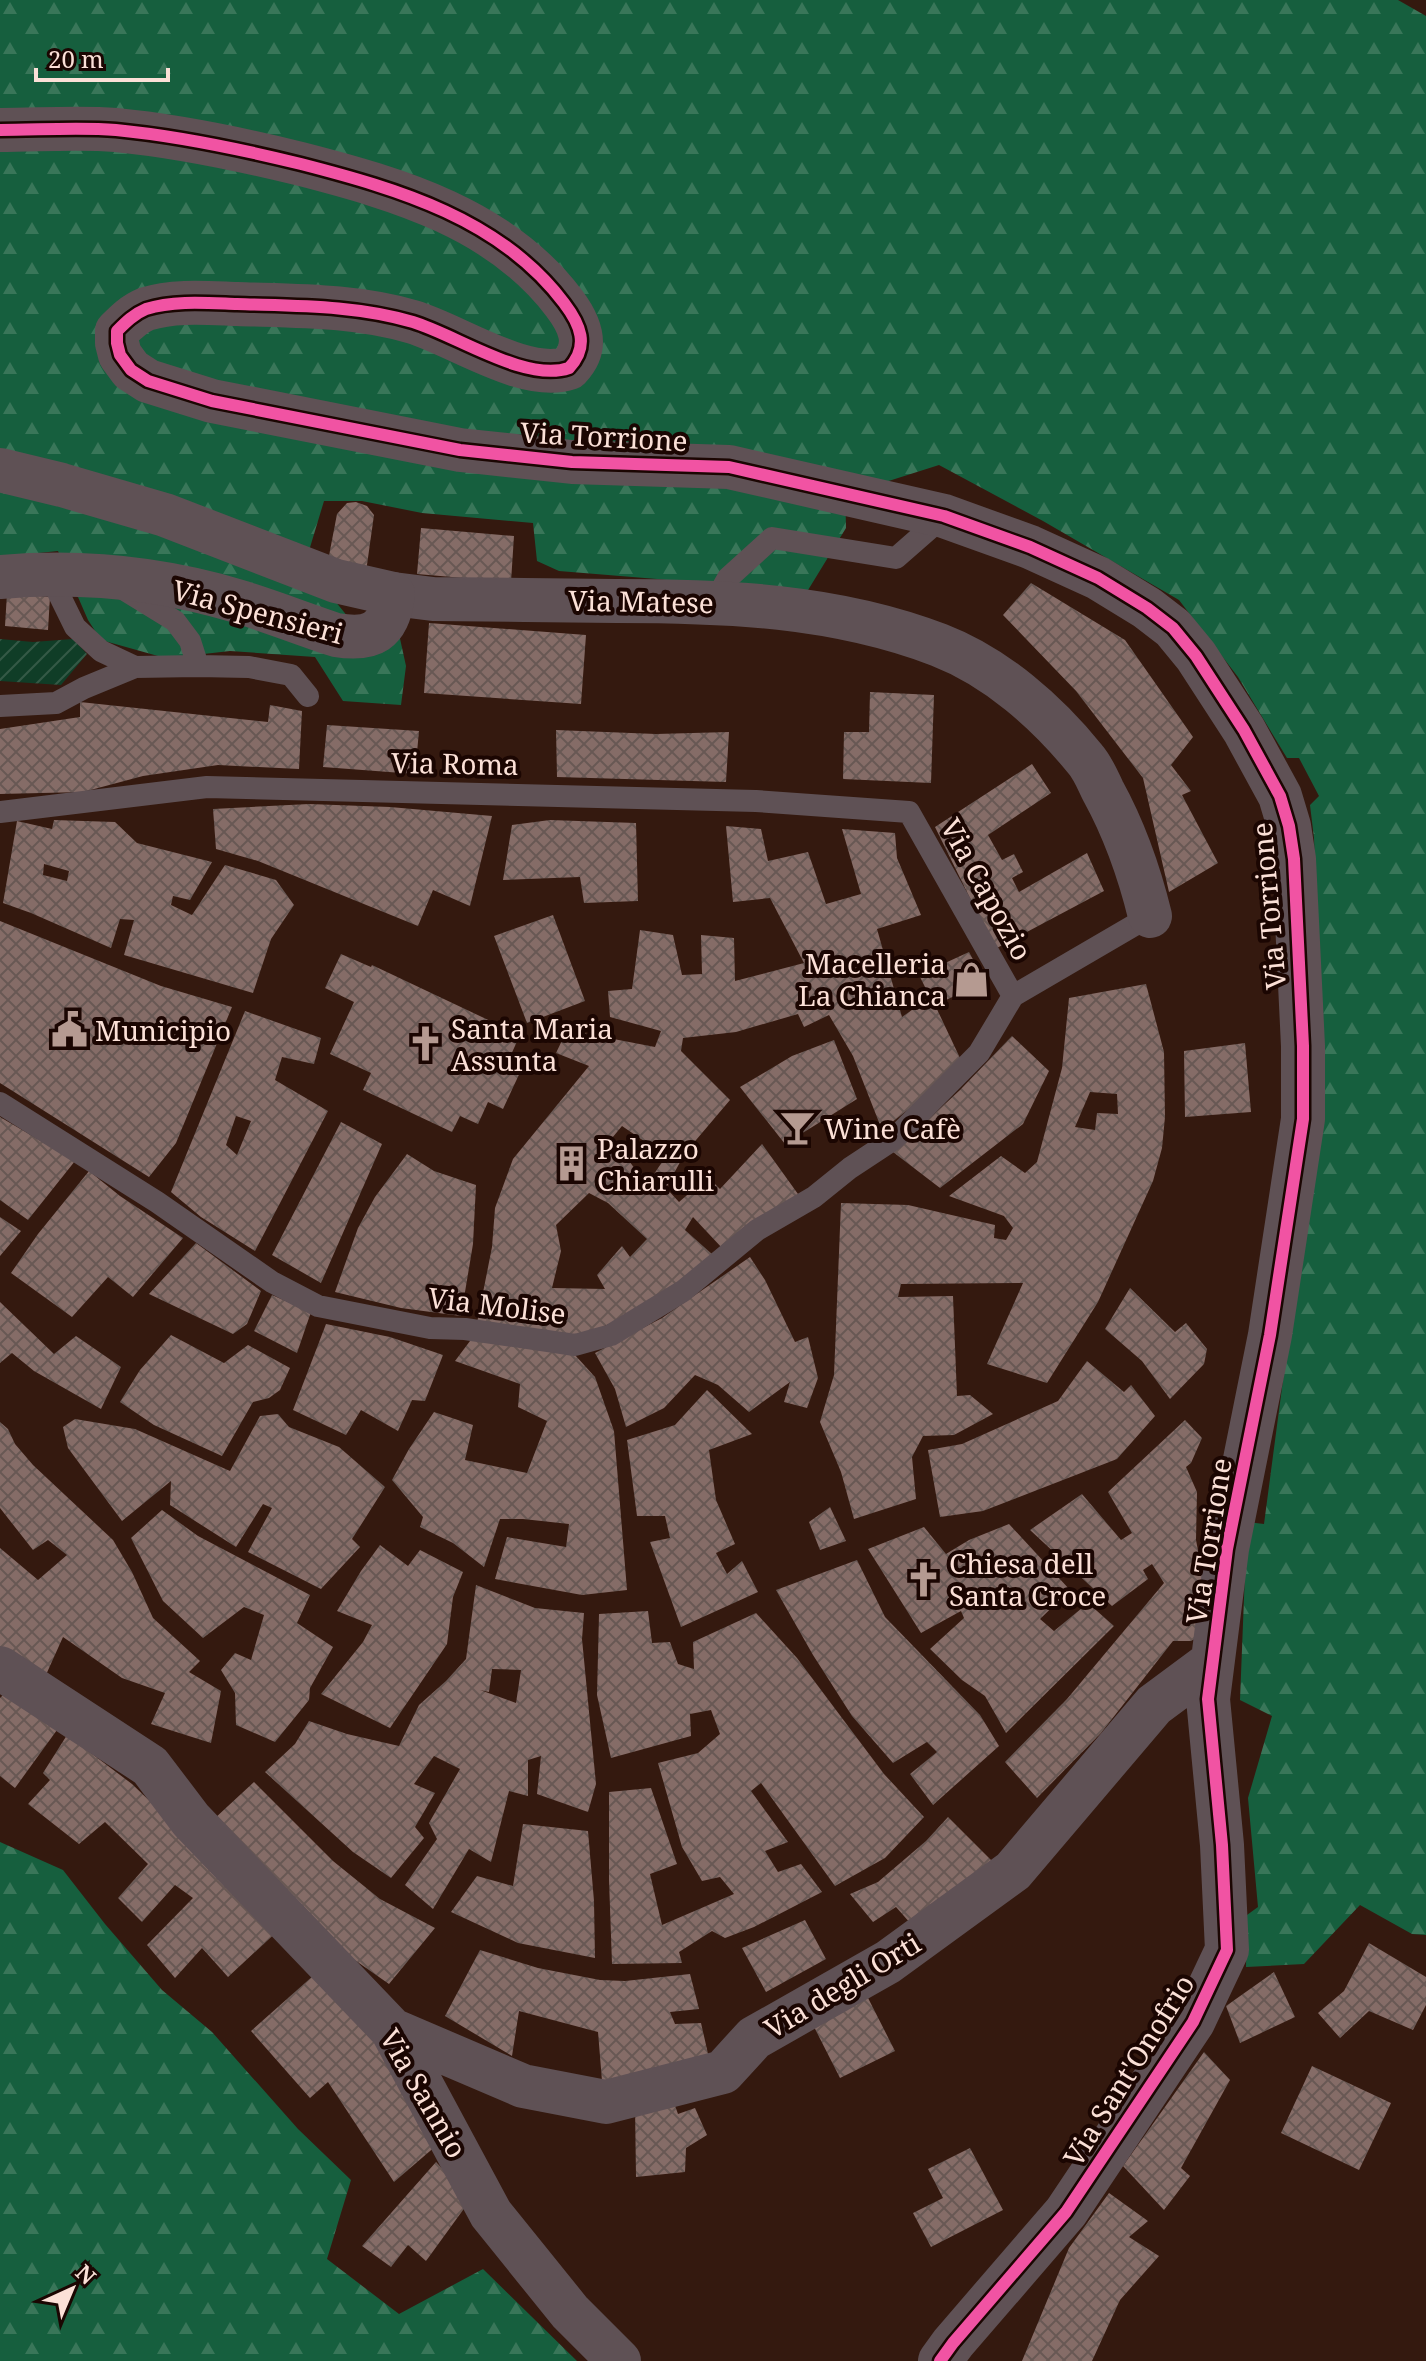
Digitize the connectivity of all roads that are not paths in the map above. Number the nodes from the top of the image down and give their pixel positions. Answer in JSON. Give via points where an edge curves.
{"nodes":[{"id":1,"x":0,"y":130,"type":"edge"},
{"id":2,"x":0,"y":470,"type":"edge"},
{"id":3,"x":944,"y":516,"type":"junction"},
{"id":4,"x":49,"y":574,"type":"junction"},
{"id":5,"x":101,"y":576,"type":"junction"},
{"id":6,"x":0,"y":577,"type":"edge"},
{"id":7,"x":393,"y":594,"type":"junction"},
{"id":8,"x":715,"y":601,"type":"junction"},
{"id":9,"x":198,"y":666,"type":"junction"},
{"id":10,"x":135,"y":667,"type":"junction"},
{"id":11,"x":308,"y":696,"type":"dead end"},
{"id":12,"x":0,"y":706,"type":"edge"},
{"id":13,"x":0,"y":812,"type":"edge"},
{"id":14,"x":909,"y":812,"type":"joint"},
{"id":15,"x":1150,"y":916,"type":"joint"},
{"id":16,"x":1013,"y":996,"type":"junction"},
{"id":17,"x":0,"y":1103,"type":"edge"},
{"id":18,"x":1212,"y":1662,"type":"junction"},
{"id":19,"x":0,"y":1668,"type":"edge"},
{"id":20,"x":392,"y":2030,"type":"junction"},
{"id":21,"x":619,"y":2361,"type":"edge"},
{"id":22,"x":940,"y":2361,"type":"edge"}],
"edges":[{"from":1,"to":3,"type":"street","name":"Via Torrione","via":[[113,130],[187,139],[404,193],[477,227],[526,261],[553,287],[580,334],[580,353],[569,368],[540,371],[425,326],[372,312],[172,304],[134,314],[117,331],[120,355],[148,381],[212,401],[460,450],[572,462],[729,467]]},
{"from":2,"to":7,"type":"street","name":"Via Matese","via":[[165,515],[336,581]]},
{"from":3,"to":8,"type":"lane","via":[[896,558],[772,538],[728,578]]},
{"from":3,"to":18,"type":"street","name":"Via Torrione","via":[[1065,561],[1164,620],[1196,656],[1244,730],[1274,782],[1289,826],[1303,1119]]},
{"from":4,"to":5,"type":"street","name":"Via Spensieri"},
{"from":4,"to":6,"type":"street","name":"Via Spensieri"},
{"from":4,"to":10,"type":"lane","via":[[75,627],[101,651]]},
{"from":5,"to":7,"type":"street","name":"Via Spensieri","via":[[209,594],[348,637],[368,636],[382,627]]},
{"from":5,"to":9,"type":"lane","via":[[175,621],[190,641]]},
{"from":7,"to":8,"type":"street","name":"Via Matese","via":[[433,599]]},
{"from":8,"to":15,"type":"street","name":"Via Matese","via":[[797,609],[882,626],[941,645],[991,672],[1042,712],[1087,761],[1121,824]]},
{"from":9,"to":10,"type":"lane"},
{"from":9,"to":11,"type":"lane","via":[[291,675]]},
{"from":10,"to":12,"type":"lane","via":[[56,703]]},
{"from":13,"to":14,"type":"lane","name":"Via Roma","via":[[207,787],[756,801]]},
{"from":14,"to":16,"type":"lane","name":"Via Capozio"},
{"from":15,"to":16,"type":"lane"},
{"from":16,"to":17,"type":"lane","name":"Via Molise","via":[[979,1053],[894,1139],[814,1197],[757,1230],[683,1291],[611,1335],[575,1345],[430,1328],[318,1306],[272,1282]]},
{"from":18,"to":20,"type":"street","name":"Via degli Orti","via":[[1154,1705],[1013,1871],[888,1962],[754,2038],[723,2072],[606,2102],[523,2086]]},
{"from":18,"to":22,"type":"street","name":"Via Sant'Onofrio","via":[[1208,1699],[1227,1950],[1193,2022],[1066,2212]]},
{"from":19,"to":20,"type":"street","name":"Via Sannio","via":[[150,1766],[191,1820]]},
{"from":20,"to":21,"type":"street","name":"Via Sannio","via":[[491,2214],[570,2312]]}]}
